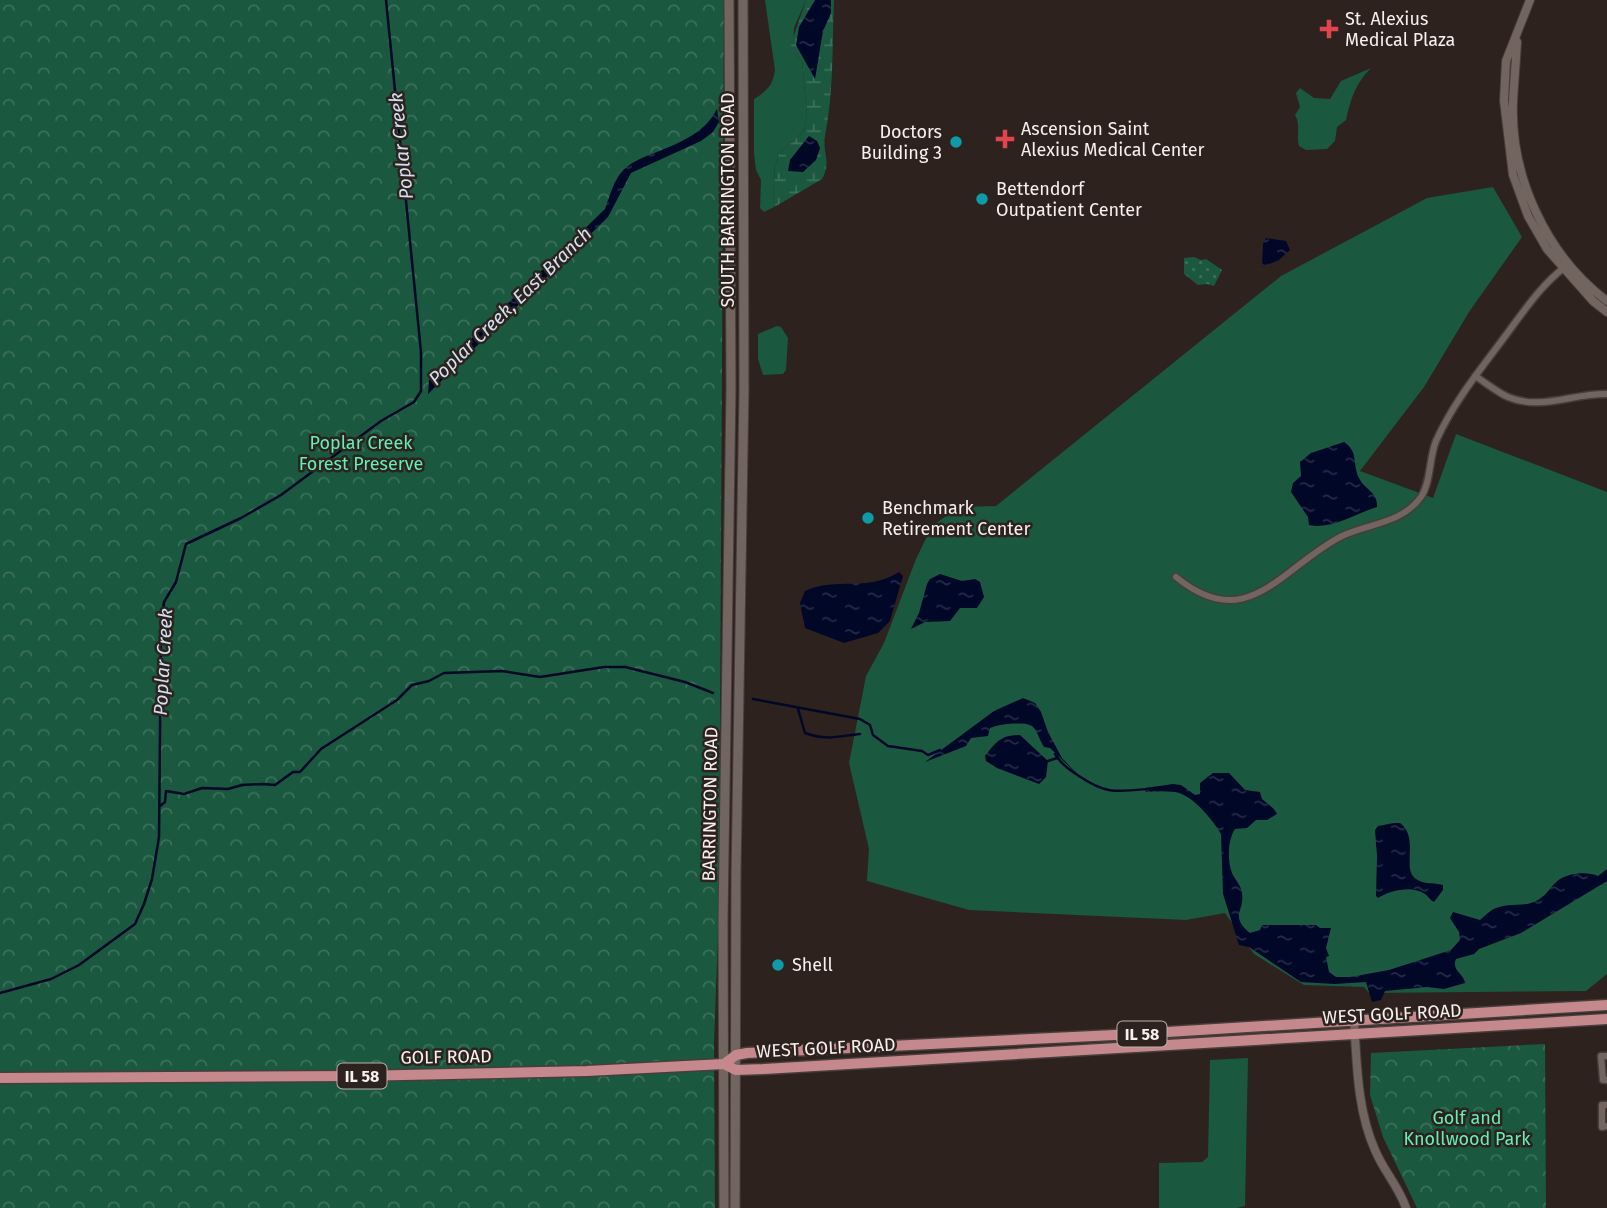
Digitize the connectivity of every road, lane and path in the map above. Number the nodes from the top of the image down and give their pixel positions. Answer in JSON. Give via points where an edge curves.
{"nodes":[{"id":1,"x":729,"y":0,"type":"edge"},
{"id":2,"x":743,"y":0,"type":"edge"},
{"id":3,"x":1530,"y":0,"type":"edge"},
{"id":4,"x":1566,"y":266,"type":"junction"},
{"id":5,"x":1607,"y":301,"type":"edge"},
{"id":6,"x":1607,"y":312,"type":"edge"},
{"id":7,"x":1475,"y":376,"type":"junction"},
{"id":8,"x":1607,"y":394,"type":"edge"},
{"id":9,"x":730,"y":400,"type":"joint"},
{"id":10,"x":744,"y":401,"type":"joint"},
{"id":11,"x":1176,"y":577,"type":"dead end"},
{"id":12,"x":1607,"y":1006,"type":"edge"},
{"id":13,"x":1607,"y":1019,"type":"edge"},
{"id":14,"x":1354,"y":1020,"type":"junction"},
{"id":15,"x":1355,"y":1034,"type":"junction"},
{"id":16,"x":736,"y":1055,"type":"junction"},
{"id":17,"x":1607,"y":1056,"type":"edge"},
{"id":18,"x":724,"y":1063,"type":"junction"},
{"id":19,"x":736,"y":1070,"type":"junction"},
{"id":20,"x":0,"y":1078,"type":"edge"},
{"id":21,"x":1607,"y":1080,"type":"edge"},
{"id":22,"x":1607,"y":1105,"type":"edge"},
{"id":23,"x":1607,"y":1126,"type":"edge"},
{"id":24,"x":724,"y":1208,"type":"edge"},
{"id":25,"x":735,"y":1208,"type":"edge"},
{"id":26,"x":1406,"y":1208,"type":"edge"}],
"edges":[{"from":1,"to":9,"type":"main road","name":"SOUTH BARRINGTON ROAD"},
{"from":2,"to":10,"type":"main road","name":"SOUTH BARRINGTON ROAD"},
{"from":3,"to":4,"type":"street","via":[[1507,61],[1504,101],[1513,175],[1547,249]]},
{"from":4,"to":5,"type":"street"},
{"from":4,"to":6,"type":"street","via":[[1593,302]]},
{"from":4,"to":7,"type":"street","via":[[1542,287]]},
{"from":7,"to":8,"type":"street","via":[[1506,396],[1528,402]]},
{"from":7,"to":11,"type":"street","via":[[1435,444],[1423,494],[1409,510],[1394,520],[1335,540],[1269,589],[1247,597],[1209,598]]},
{"from":9,"to":18,"type":"main road","name":"BARRINGTON ROAD"},
{"from":10,"to":16,"type":"main road","name":"BARRINGTON ROAD"},
{"from":12,"to":14,"type":"main road","name":"WEST GOLF ROAD","number":"IL 58"},
{"from":13,"to":15,"type":"main road","name":"WEST GOLF ROAD","number":"IL 58"},
{"from":14,"to":15,"type":"street"},
{"from":14,"to":16,"type":"main road","name":"WEST GOLF ROAD","number":"IL 58"},
{"from":15,"to":19,"type":"main road","name":"WEST GOLF ROAD","number":"IL 58"},
{"from":15,"to":26,"type":"street","via":[[1360,1096],[1375,1150]]},
{"from":16,"to":18,"type":"main road","name":"WEST GOLF ROAD"},
{"from":16,"to":19,"type":"main road","name":"BARRINGTON ROAD"},
{"from":17,"to":21,"type":"street","via":[[1601,1056],[1602,1080]]},
{"from":18,"to":19,"type":"main road","name":"WEST GOLF ROAD"},
{"from":18,"to":20,"type":"main road","name":"GOLF ROAD","number":"IL 58","via":[[357,1076]]},
{"from":18,"to":24,"type":"main road","name":"BARRINGTON ROAD"},
{"from":19,"to":25,"type":"main road","name":"BARRINGTON ROAD"},
{"from":22,"to":23,"type":"street","via":[[1602,1105],[1602,1127]]}]}
